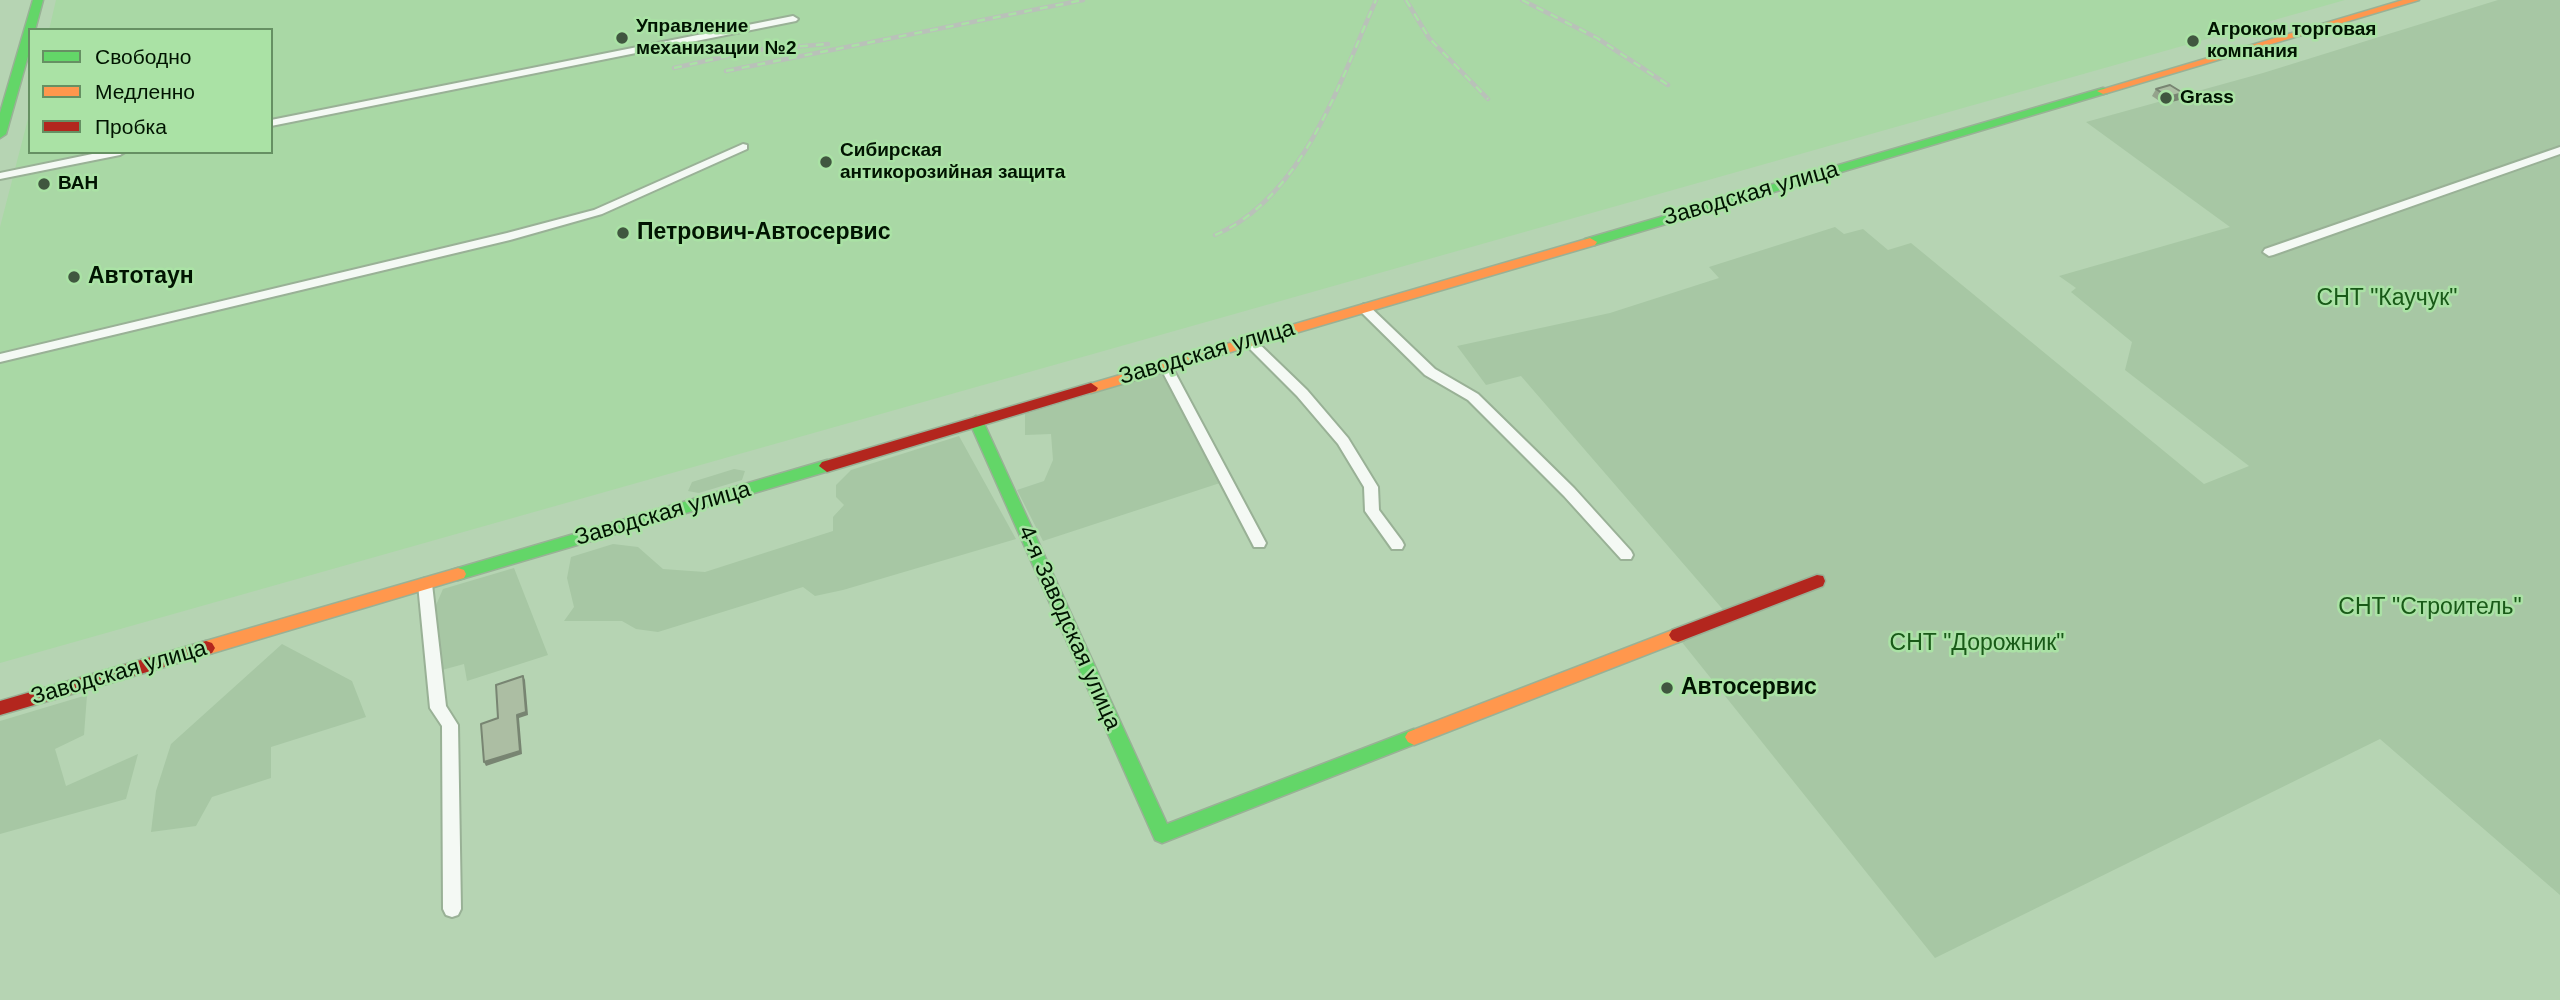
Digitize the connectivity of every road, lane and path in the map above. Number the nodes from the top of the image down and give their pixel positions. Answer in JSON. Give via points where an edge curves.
{"nodes":[{"id":1,"x":38,"y":0,"type":"edge"},
{"id":2,"x":2414,"y":0,"type":"edge"},
{"id":3,"x":793,"y":19,"type":"dead end"},
{"id":4,"x":30,"y":28,"type":"edge"},
{"id":5,"x":28,"y":35,"type":"edge"},
{"id":6,"x":273,"y":123,"type":"edge"},
{"id":7,"x":0,"y":134,"type":"edge"},
{"id":8,"x":743,"y":147,"type":"dead end"},
{"id":9,"x":2560,"y":150,"type":"edge"},
{"id":10,"x":110,"y":154,"type":"edge"},
{"id":11,"x":0,"y":176,"type":"edge"},
{"id":12,"x":2269,"y":252,"type":"dead end"},
{"id":13,"x":1364,"y":308,"type":"junction"},
{"id":14,"x":1248,"y":340,"type":"junction"},
{"id":15,"x":0,"y":358,"type":"edge"},
{"id":16,"x":1165,"y":365,"type":"junction"},
{"id":17,"x":976,"y":421,"type":"junction"},
{"id":18,"x":1259,"y":544,"type":"dead end"},
{"id":19,"x":1397,"y":545,"type":"dead end"},
{"id":20,"x":1626,"y":555,"type":"dead end"},
{"id":21,"x":1817,"y":581,"type":"dead end"},
{"id":22,"x":425,"y":584,"type":"junction"},
{"id":23,"x":0,"y":708,"type":"edge"},
{"id":24,"x":452,"y":909,"type":"dead end"}],
"edges":[{"from":1,"to":4,"type":"main road"},
{"from":2,"to":13,"type":"main road","name":"Заводская улица"},
{"from":3,"to":6,"type":"street"},
{"from":5,"to":7,"type":"main road"},
{"from":8,"to":15,"type":"street","via":[[598,212]]},
{"from":9,"to":12,"type":"street"},
{"from":10,"to":11,"type":"street"},
{"from":13,"to":14,"type":"main road","name":"Заводская улица"},
{"from":13,"to":20,"type":"street","via":[[1430,372],[1473,397]]},
{"from":14,"to":16,"type":"main road","name":"Заводская улица"},
{"from":14,"to":19,"type":"street","via":[[1343,441],[1371,487],[1372,511]]},
{"from":16,"to":17,"type":"main road","name":"Заводская улица"},
{"from":16,"to":18,"type":"street"},
{"from":17,"to":21,"type":"main road","name":"4-я Заводская улица","via":[[1162,834]]},
{"from":17,"to":22,"type":"main road","name":"Заводская улица"},
{"from":22,"to":23,"type":"main road","name":"Заводская улица"},
{"from":22,"to":24,"type":"street","via":[[438,708],[450,725]]}]}
